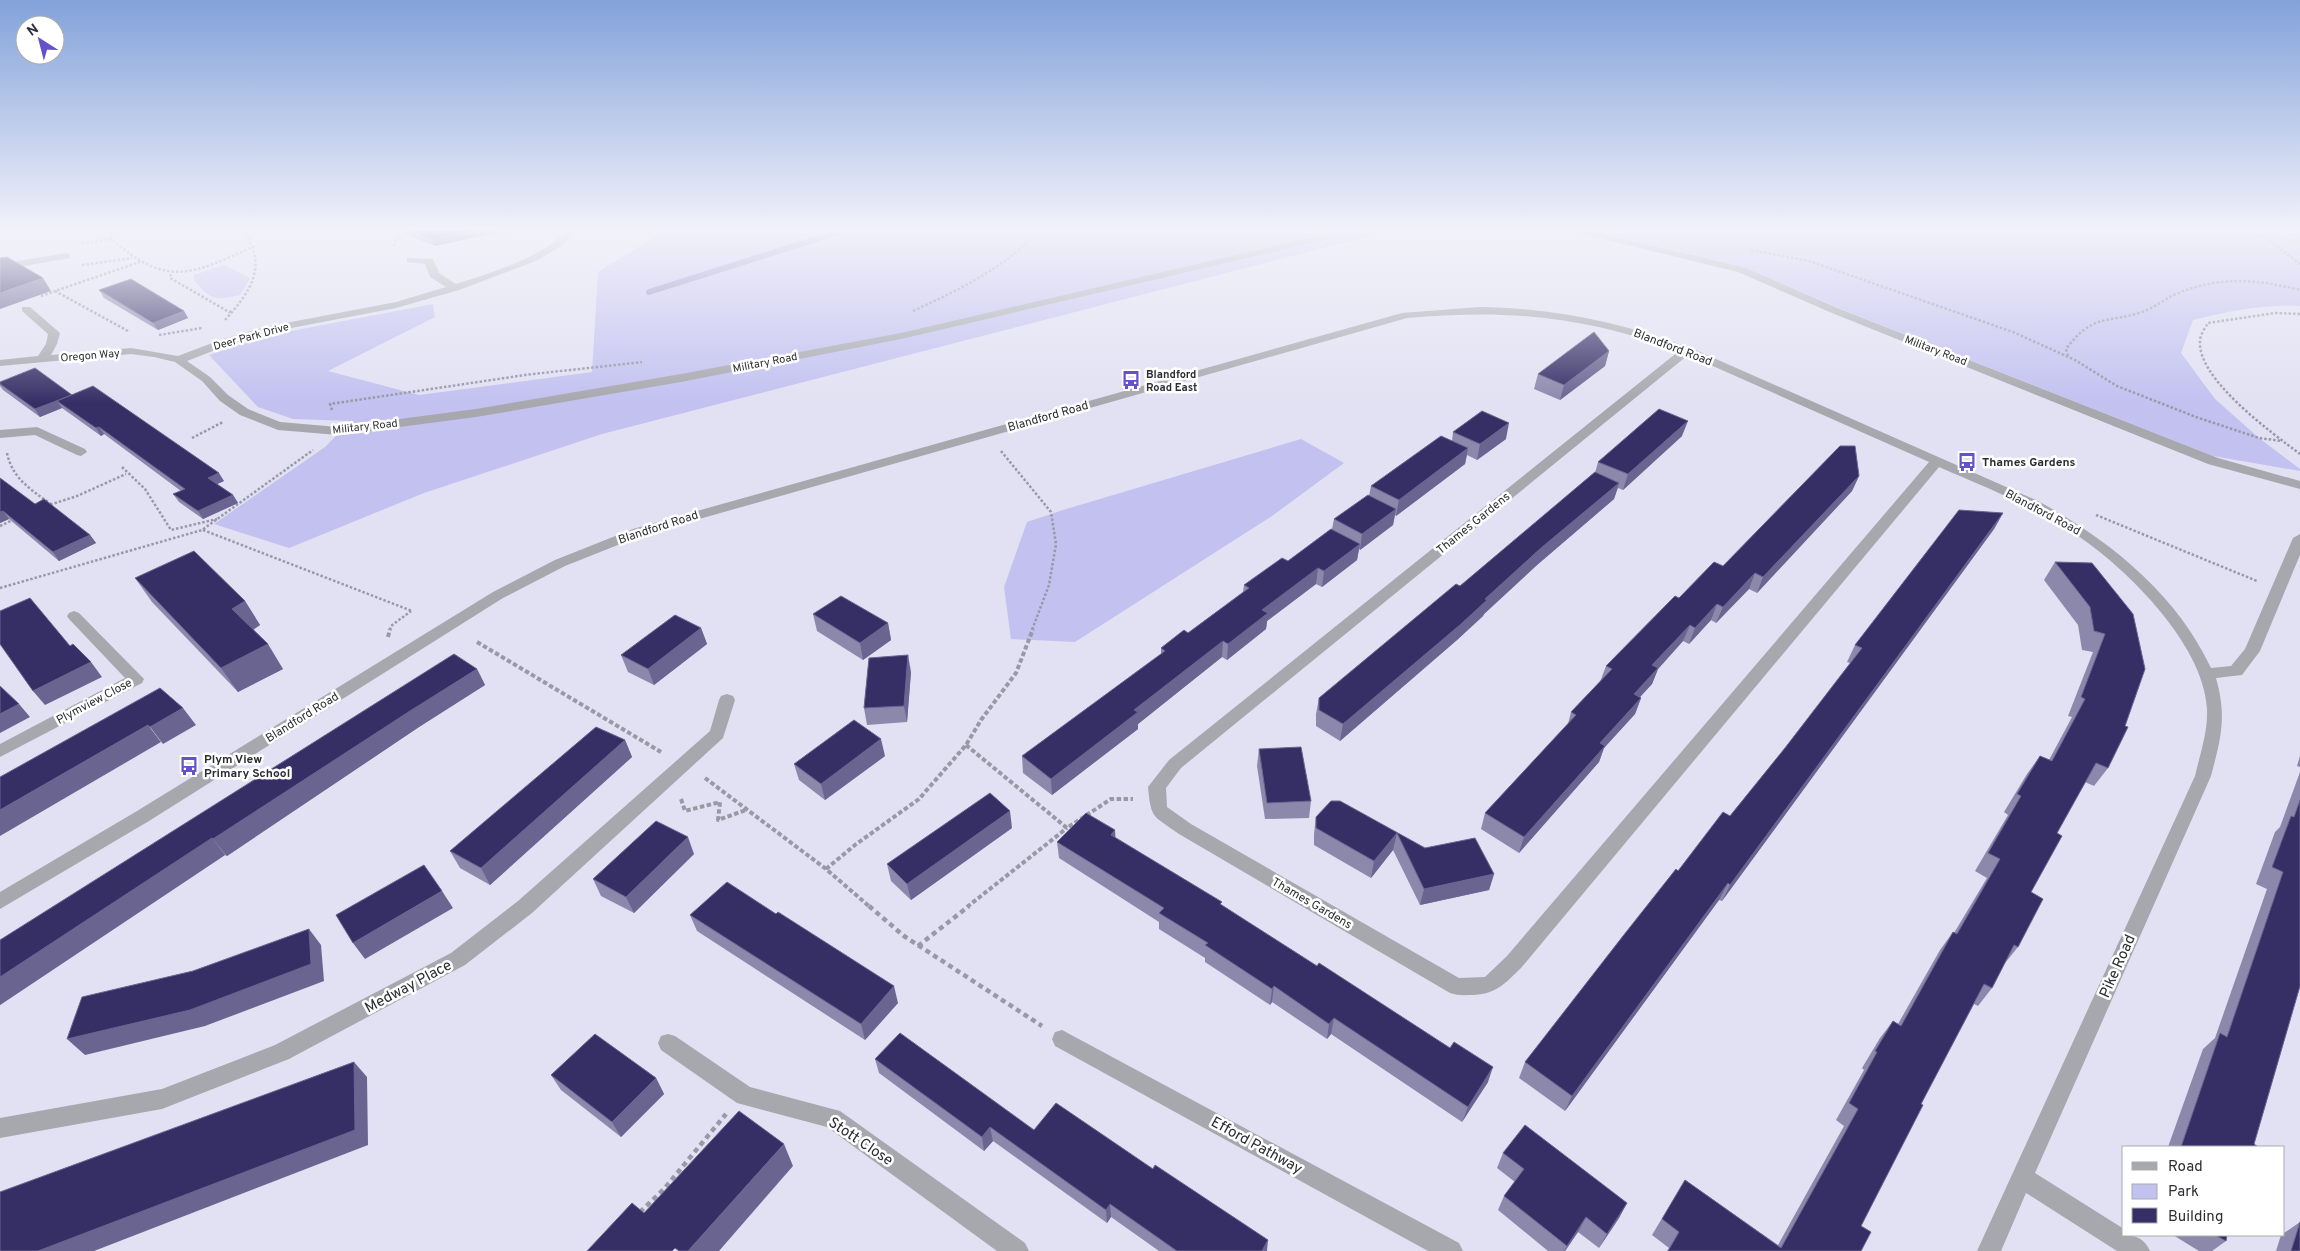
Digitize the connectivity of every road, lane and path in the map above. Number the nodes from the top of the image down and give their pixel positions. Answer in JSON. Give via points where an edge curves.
{"nodes":[{"id":1,"x":69,"y":286,"type":"edge"},
{"id":2,"x":185,"y":286,"type":"edge"},
{"id":3,"x":248,"y":286,"type":"edge"},
{"id":4,"x":452,"y":286,"type":"edge"},
{"id":5,"x":460,"y":286,"type":"edge"},
{"id":6,"x":965,"y":286,"type":"edge"},
{"id":7,"x":1113,"y":286,"type":"edge"},
{"id":8,"x":1780,"y":286,"type":"edge"},
{"id":9,"x":1883,"y":286,"type":"edge"},
{"id":10,"x":2202,"y":286,"type":"edge"},
{"id":11,"x":2285,"y":286,"type":"edge"},
{"id":12,"x":455,"y":288,"type":"junction"},
{"id":13,"x":2300,"y":290,"type":"edge"},
{"id":14,"x":26,"y":309,"type":"dead end"},
{"id":15,"x":234,"y":311,"type":"junction"},
{"id":16,"x":912,"y":312,"type":"dead end"},
{"id":17,"x":2300,"y":314,"type":"edge"},
{"id":18,"x":222,"y":323,"type":"junction"},
{"id":19,"x":130,"y":332,"type":"dead end"},
{"id":20,"x":154,"y":335,"type":"dead end"},
{"id":21,"x":227,"y":340,"type":"junction"},
{"id":22,"x":1687,"y":350,"type":"junction"},
{"id":23,"x":2068,"y":357,"type":"junction"},
{"id":24,"x":41,"y":360,"type":"junction"},
{"id":25,"x":179,"y":360,"type":"junction"},
{"id":26,"x":647,"y":361,"type":"dead end"},
{"id":27,"x":0,"y":363,"type":"edge"},
{"id":28,"x":244,"y":412,"type":"junction"},
{"id":29,"x":338,"y":431,"type":"junction"},
{"id":30,"x":986,"y":433,"type":"junction"},
{"id":31,"x":0,"y":434,"type":"edge"},
{"id":32,"x":192,"y":438,"type":"dead end"},
{"id":33,"x":2282,"y":441,"type":"junction"},
{"id":34,"x":7,"y":452,"type":"dead end"},
{"id":35,"x":81,"y":452,"type":"dead end"},
{"id":36,"x":2300,"y":454,"type":"edge"},
{"id":37,"x":1937,"y":461,"type":"junction"},
{"id":38,"x":122,"y":467,"type":"dead end"},
{"id":39,"x":126,"y":474,"type":"junction"},
{"id":40,"x":2300,"y":485,"type":"edge"},
{"id":41,"x":51,"y":504,"type":"junction"},
{"id":42,"x":42,"y":508,"type":"edge"},
{"id":43,"x":2089,"y":512,"type":"dead end"},
{"id":44,"x":220,"y":518,"type":"junction"},
{"id":45,"x":17,"y":519,"type":"edge"},
{"id":46,"x":0,"y":526,"type":"edge"},
{"id":47,"x":202,"y":530,"type":"junction"},
{"id":48,"x":2300,"y":538,"type":"edge"},
{"id":49,"x":2136,"y":576,"type":"joint"},
{"id":50,"x":0,"y":588,"type":"edge"},
{"id":51,"x":2278,"y":589,"type":"junction"},
{"id":52,"x":412,"y":611,"type":"dead end"},
{"id":53,"x":74,"y":616,"type":"dead end"},
{"id":54,"x":477,"y":642,"type":"dead end"},
{"id":55,"x":2206,"y":674,"type":"junction"},
{"id":56,"x":727,"y":700,"type":"dead end"},
{"id":57,"x":966,"y":745,"type":"junction"},
{"id":58,"x":0,"y":751,"type":"edge"},
{"id":59,"x":667,"y":755,"type":"dead end"},
{"id":60,"x":673,"y":774,"type":"junction"},
{"id":61,"x":705,"y":778,"type":"dead end"},
{"id":62,"x":1158,"y":800,"type":"junction"},
{"id":63,"x":746,"y":810,"type":"junction"},
{"id":64,"x":1067,"y":828,"type":"junction"},
{"id":65,"x":826,"y":869,"type":"junction"},
{"id":66,"x":0,"y":901,"type":"edge"},
{"id":67,"x":918,"y":946,"type":"junction"},
{"id":68,"x":1062,"y":1039,"type":"joint"},
{"id":69,"x":668,"y":1043,"type":"dead end"},
{"id":70,"x":743,"y":1094,"type":"junction"},
{"id":71,"x":0,"y":1128,"type":"edge"},
{"id":72,"x":2022,"y":1177,"type":"junction"},
{"id":73,"x":635,"y":1217,"type":"edge"},
{"id":74,"x":1016,"y":1251,"type":"edge"},
{"id":75,"x":1451,"y":1251,"type":"edge"},
{"id":76,"x":1989,"y":1251,"type":"edge"},
{"id":77,"x":2138,"y":1251,"type":"edge"}],
"edges":[{"from":1,"to":19,"type":"path","via":[[55,291],[73,303],[111,318]]},
{"from":2,"to":15,"type":"path","via":[[229,312]]},
{"from":3,"to":15,"type":"path"},
{"from":4,"to":12,"type":"street"},
{"from":5,"to":12,"type":"street","name":"Deer Park Drive"},
{"from":6,"to":16,"type":"path"},
{"from":7,"to":29,"type":"street","name":"Military Road","via":[[901,336],[681,378],[505,408]]},
{"from":8,"to":40,"type":"street","name":"Military Road","via":[[2214,461]]},
{"from":9,"to":23,"type":"path","via":[[2013,332]]},
{"from":10,"to":23,"type":"path","via":[[2166,298],[2148,310],[2130,316],[2096,320],[2078,331],[2066,349]]},
{"from":11,"to":13,"type":"path"},
{"from":12,"to":21,"type":"street","name":"Deer Park Drive","via":[[396,305]]},
{"from":14,"to":24,"type":"street","via":[[54,333],[49,350]]},
{"from":15,"to":18,"type":"path"},
{"from":17,"to":33,"type":"path","via":[[2275,313],[2208,323],[2200,341],[2203,358],[2219,384],[2265,429]]},
{"from":18,"to":20,"type":"path"},
{"from":18,"to":21,"type":"path","via":[[228,332]]},
{"from":21,"to":25,"type":"street","name":"Deer Park Drive"},
{"from":22,"to":30,"type":"street","name":"Blandford Road","via":[[1645,334],[1562,314],[1523,310],[1421,313]]},
{"from":22,"to":37,"type":"street","name":"Blandford Road"},
{"from":22,"to":62,"type":"street","name":"Thames Gardens","via":[[1176,764],[1157,787]]},
{"from":23,"to":33,"type":"path","via":[[2117,386],[2259,438]]},
{"from":24,"to":25,"type":"street","name":"Oregon Way","via":[[131,351]]},
{"from":24,"to":27,"type":"street","name":"Oregon Way"},
{"from":25,"to":28,"type":"street","name":"Military Road"},
{"from":26,"to":29,"type":"path","via":[[525,375],[330,404]]},
{"from":28,"to":29,"type":"street","name":"Military Road","via":[[278,426]]},
{"from":28,"to":32,"type":"path"},
{"from":29,"to":44,"type":"path"},
{"from":30,"to":57,"type":"path","via":[[1051,512],[1056,544],[1049,585],[1016,673]]},
{"from":30,"to":66,"type":"street","name":"Blandford Road","via":[[638,532],[560,563],[498,595]]},
{"from":31,"to":35,"type":"street","via":[[37,431]]},
{"from":33,"to":36,"type":"path"},
{"from":34,"to":41,"type":"path","via":[[8,462],[18,479]]},
{"from":37,"to":49,"type":"street","name":"Blandford Road","via":[[2034,504],[2085,534]]},
{"from":37,"to":62,"type":"street","name":"Thames Gardens","via":[[1520,954],[1490,985],[1458,987],[1185,829],[1159,810]]},
{"from":38,"to":39,"type":"path"},
{"from":39,"to":41,"type":"path"},
{"from":39,"to":44,"type":"path","via":[[145,489],[171,530]]},
{"from":41,"to":42,"type":"path"},
{"from":43,"to":51,"type":"path"},
{"from":44,"to":47,"type":"path"},
{"from":45,"to":46,"type":"path"},
{"from":47,"to":50,"type":"path"},
{"from":47,"to":52,"type":"path"},
{"from":48,"to":51,"type":"street"},
{"from":49,"to":55,"type":"street","name":"Pike Road","via":[[2181,627]]},
{"from":51,"to":55,"type":"street","via":[[2252,650],[2236,671]]},
{"from":53,"to":58,"type":"street","name":"Plymview Close","via":[[136,679]]},
{"from":54,"to":59,"type":"path"},
{"from":55,"to":72,"type":"street","name":"Pike Road","via":[[2214,702],[2213,732],[2203,776]]},
{"from":56,"to":60,"type":"street","name":"Medway Place","via":[[718,734]]},
{"from":57,"to":64,"type":"path"},
{"from":57,"to":65,"type":"path","via":[[919,799]]},
{"from":60,"to":63,"type":"path","via":[[685,811],[720,802],[718,820]]},
{"from":60,"to":71,"type":"street","name":"Medway Place","via":[[525,907],[458,959],[384,999],[282,1052],[162,1099]]},
{"from":61,"to":63,"type":"path"},
{"from":62,"to":64,"type":"path","via":[[1111,798]]},
{"from":63,"to":65,"type":"path"},
{"from":64,"to":67,"type":"path"},
{"from":65,"to":67,"type":"path"},
{"from":67,"to":68,"type":"path"},
{"from":68,"to":75,"type":"street","name":"Efford Pathway"},
{"from":69,"to":70,"type":"street","name":"Stott Close"},
{"from":70,"to":73,"type":"path","via":[[664,1190]]},
{"from":70,"to":74,"type":"street","name":"Stott Close","via":[[832,1118]]},
{"from":72,"to":76,"type":"street","name":"Pike Road"},
{"from":72,"to":77,"type":"street"}]}
